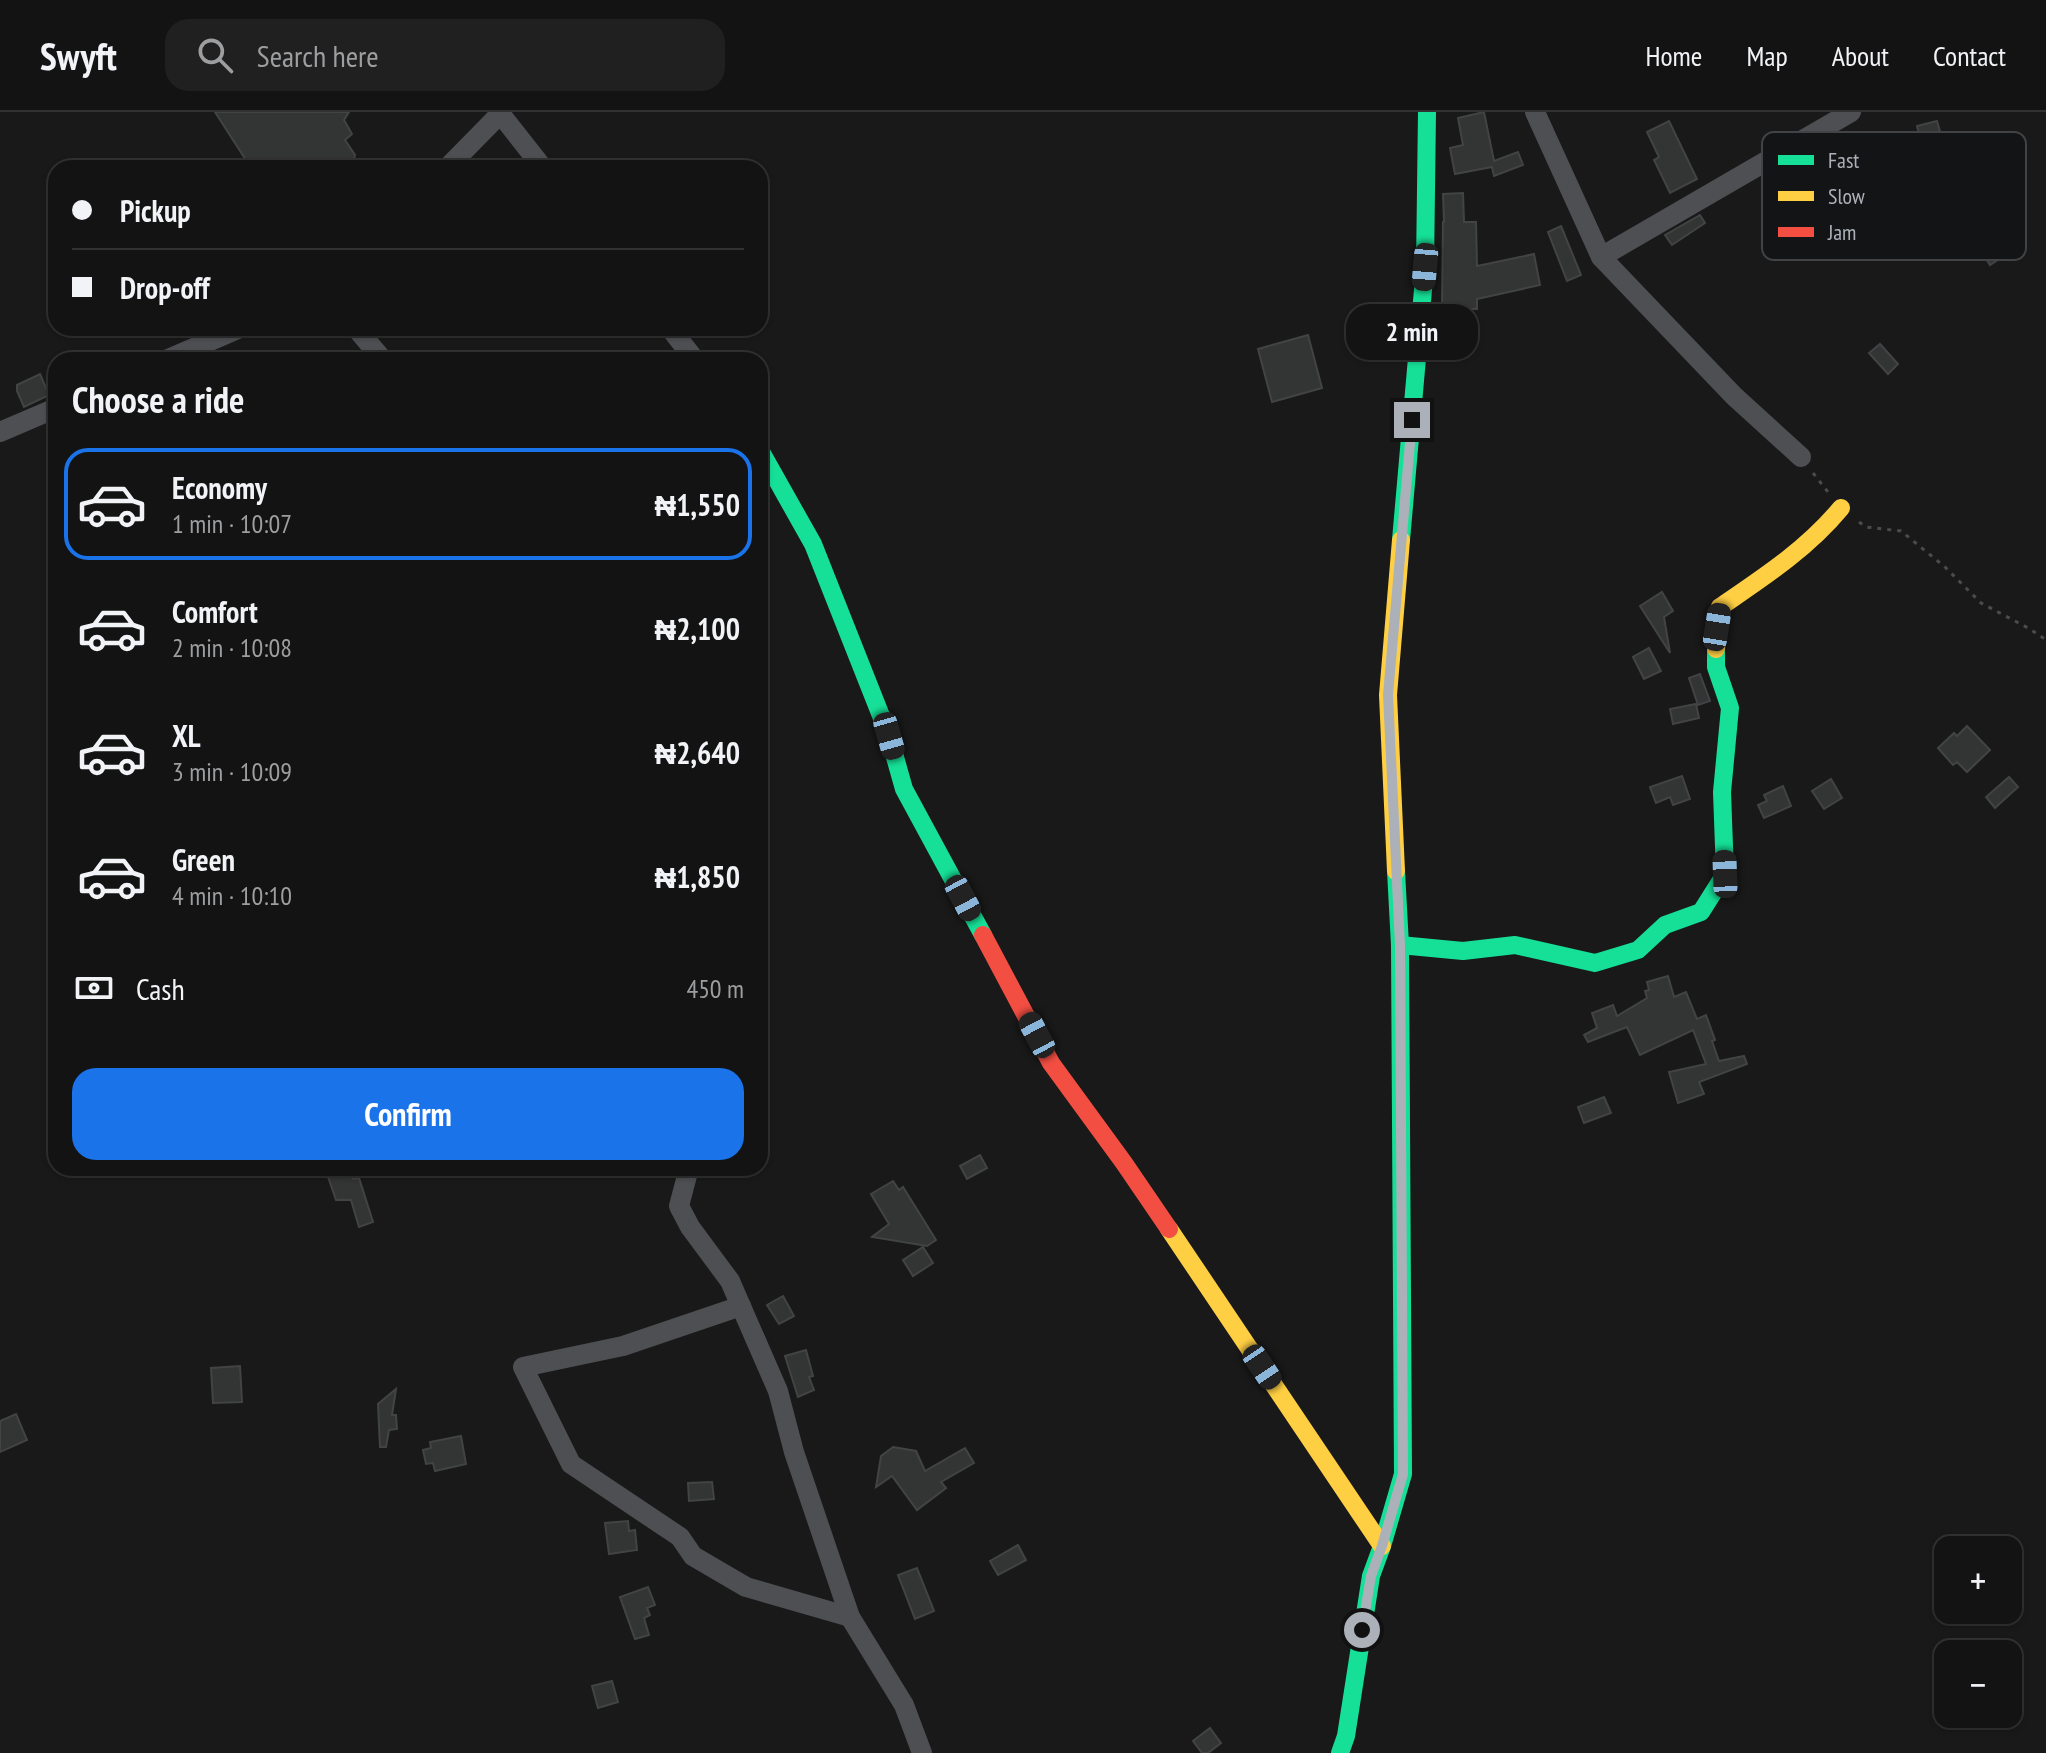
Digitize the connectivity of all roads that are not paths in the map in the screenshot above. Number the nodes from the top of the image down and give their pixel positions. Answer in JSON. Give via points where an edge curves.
{"nodes":[{"id":1,"x":1427,"y":112,"type":"edge"},
{"id":2,"x":1535,"y":112,"type":"edge"},
{"id":3,"x":1851,"y":112,"type":"edge"},
{"id":4,"x":500,"y":113,"type":"edge"},
{"id":5,"x":1817,"y":132,"type":"edge"},
{"id":6,"x":455,"y":160,"type":"edge"},
{"id":7,"x":537,"y":160,"type":"edge"},
{"id":8,"x":1762,"y":164,"type":"edge"},
{"id":9,"x":1601,"y":257,"type":"junction"},
{"id":10,"x":222,"y":336,"type":"edge"},
{"id":11,"x":363,"y":336,"type":"edge"},
{"id":12,"x":676,"y":336,"type":"edge"},
{"id":13,"x":184,"y":352,"type":"edge"},
{"id":14,"x":376,"y":352,"type":"edge"},
{"id":15,"x":689,"y":352,"type":"edge"},
{"id":16,"x":48,"y":411,"type":"edge"},
{"id":17,"x":0,"y":432,"type":"edge"},
{"id":18,"x":1801,"y":457,"type":"road end"},
{"id":19,"x":768,"y":464,"type":"edge"},
{"id":20,"x":1841,"y":508,"type":"road end"},
{"id":21,"x":1400,"y":945,"type":"junction"},
{"id":22,"x":687,"y":1176,"type":"edge"},
{"id":23,"x":741,"y":1306,"type":"junction"},
{"id":24,"x":1382,"y":1546,"type":"junction"},
{"id":25,"x":850,"y":1617,"type":"junction"},
{"id":26,"x":922,"y":1753,"type":"edge"},
{"id":27,"x":1340,"y":1753,"type":"edge"}],
"edges":[{"from":1,"to":21,"type":"street","via":[[1425,267],[1388,695]]},
{"from":2,"to":9,"type":"street"},
{"from":3,"to":5,"type":"street"},
{"from":4,"to":6,"type":"street"},
{"from":4,"to":7,"type":"street"},
{"from":8,"to":9,"type":"street"},
{"from":9,"to":18,"type":"street","via":[[1734,396]]},
{"from":10,"to":13,"type":"street"},
{"from":11,"to":14,"type":"street"},
{"from":12,"to":15,"type":"street"},
{"from":16,"to":17,"type":"street"},
{"from":19,"to":24,"type":"street","via":[[813,544],[889,736],[904,789],[1051,1063]]},
{"from":20,"to":21,"type":"street","via":[[1790,559],[1720,607],[1716,667],[1730,708],[1722,792],[1725,874],[1701,912],[1665,925],[1638,950],[1595,963],[1515,945],[1463,951]]},
{"from":21,"to":24,"type":"street","via":[[1403,1474]]},
{"from":22,"to":23,"type":"street","via":[[679,1206]]},
{"from":23,"to":25,"type":"street","via":[[778,1391]]},
{"from":23,"to":25,"type":"street","via":[[623,1346],[523,1367],[571,1464],[680,1537],[693,1556],[746,1587]]},
{"from":24,"to":27,"type":"street","via":[[1371,1576]]},
{"from":25,"to":26,"type":"street","via":[[904,1705]]}]}
